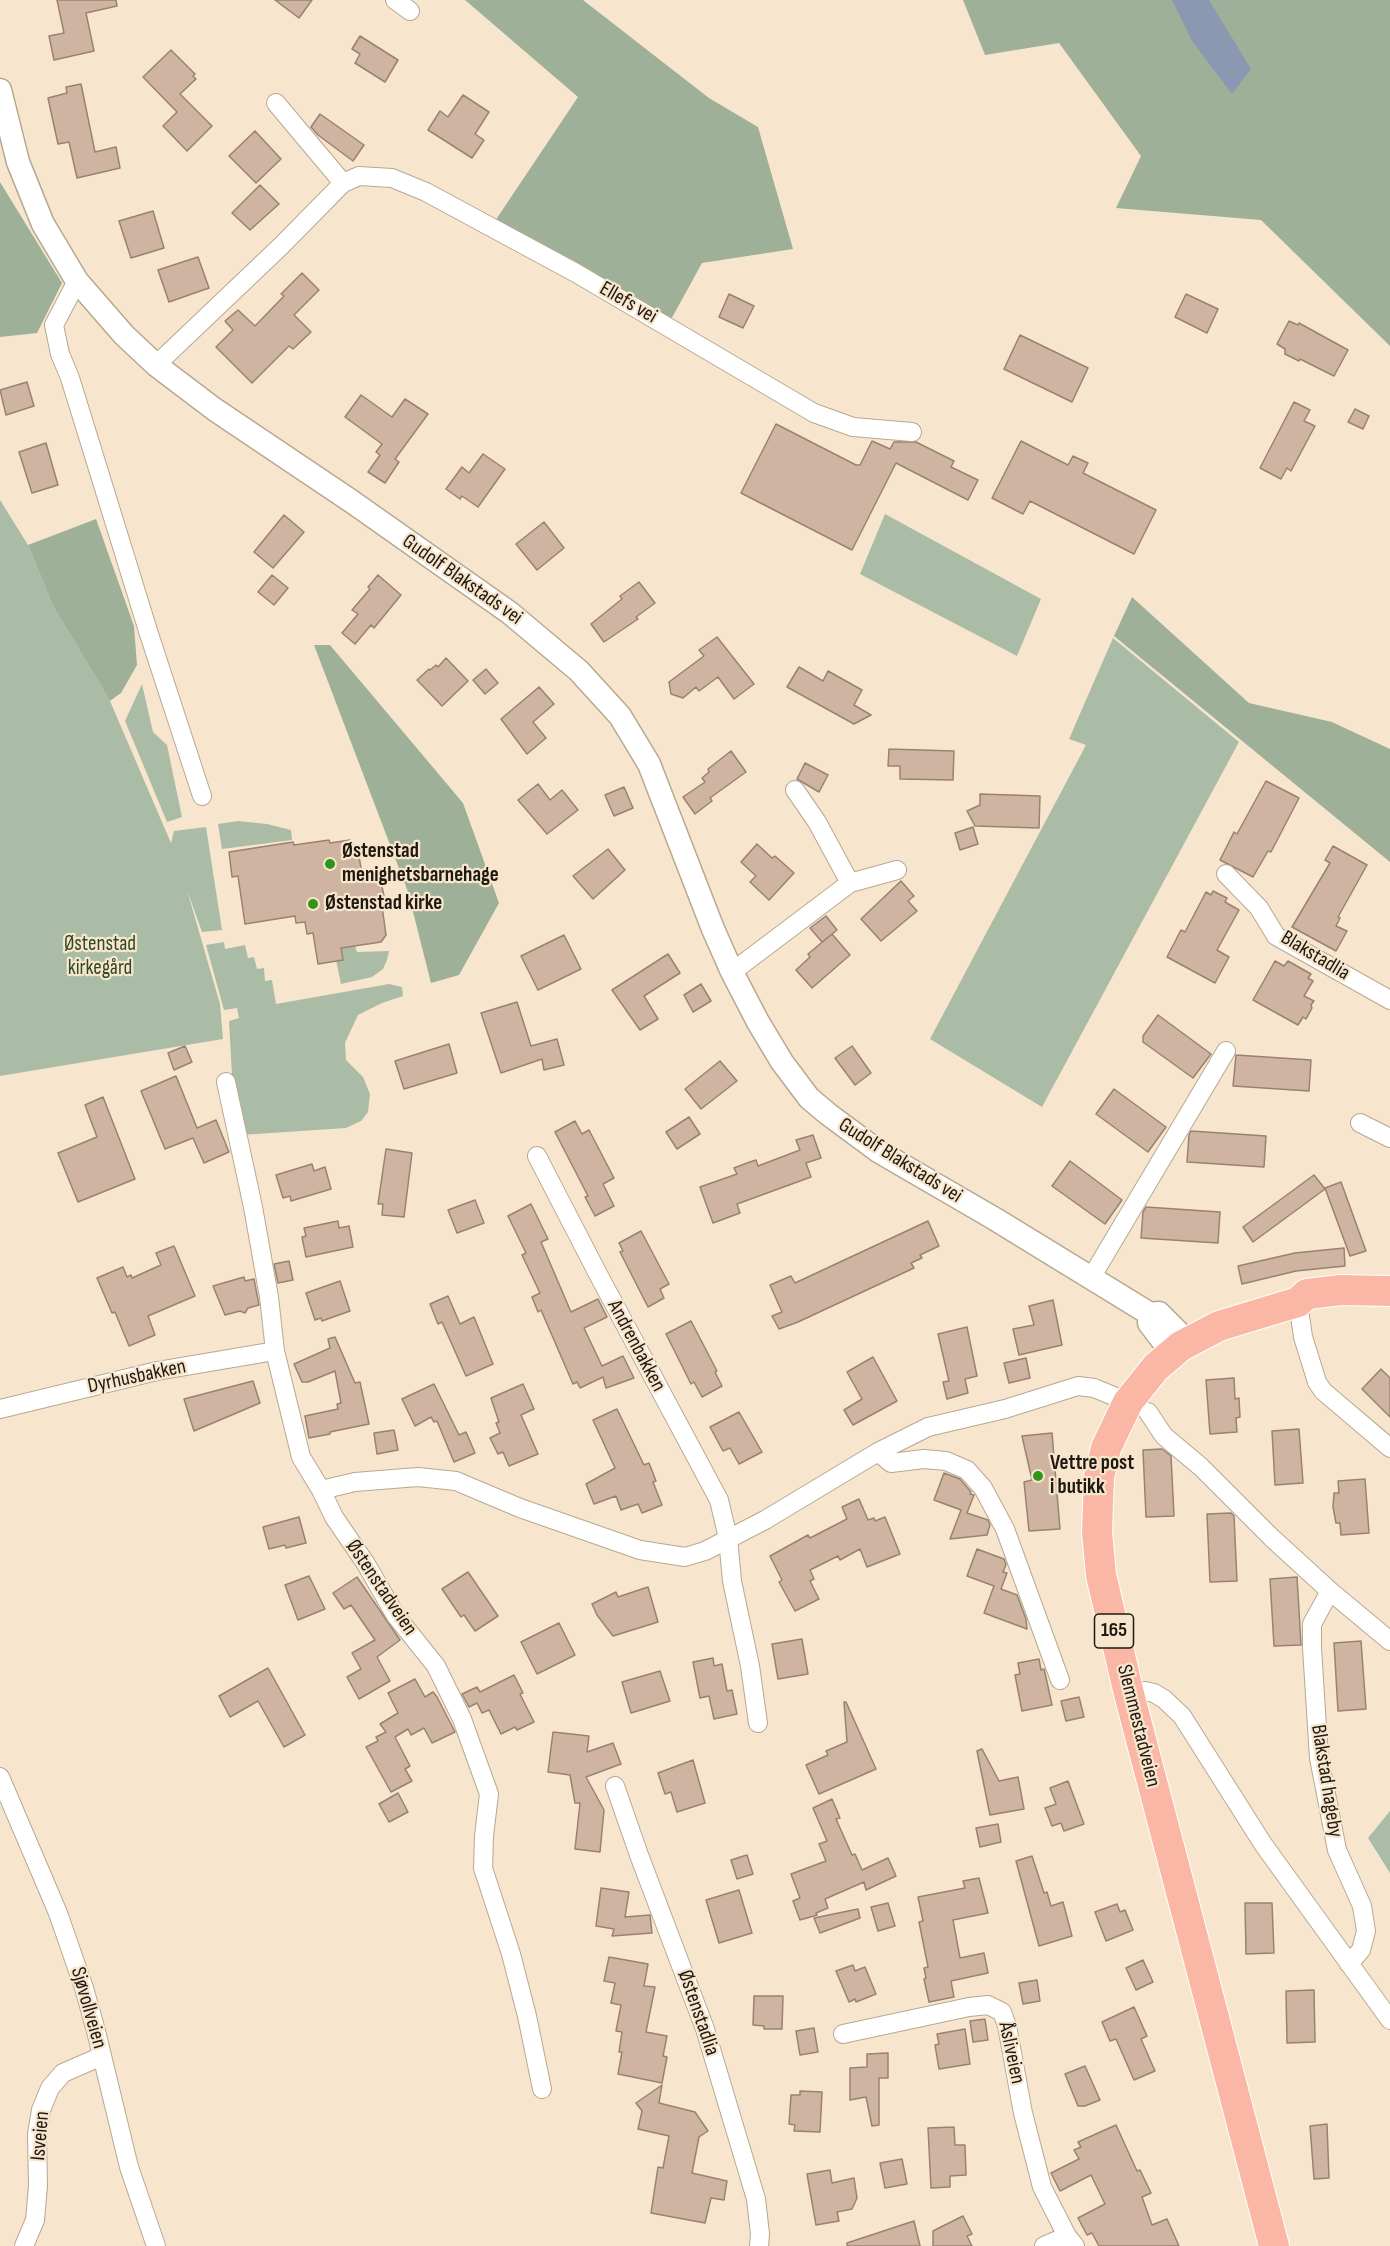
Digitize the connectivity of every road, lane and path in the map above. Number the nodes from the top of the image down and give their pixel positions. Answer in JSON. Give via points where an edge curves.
{"nodes":[{"id":1,"x":0,"y":90,"type":"edge"},
{"id":2,"x":276,"y":103,"type":"dead end"},
{"id":3,"x":342,"y":183,"type":"junction"},
{"id":4,"x":78,"y":281,"type":"junction"},
{"id":5,"x":156,"y":365,"type":"junction"},
{"id":6,"x":912,"y":432,"type":"dead end"},
{"id":7,"x":795,"y":790,"type":"dead end"},
{"id":8,"x":202,"y":796,"type":"dead end"},
{"id":9,"x":897,"y":870,"type":"dead end"},
{"id":10,"x":1226,"y":874,"type":"dead end"},
{"id":11,"x":850,"y":883,"type":"junction"},
{"id":12,"x":732,"y":972,"type":"junction"},
{"id":13,"x":1390,"y":1000,"type":"edge"},
{"id":14,"x":1226,"y":1051,"type":"dead end"},
{"id":15,"x":226,"y":1082,"type":"dead end"},
{"id":16,"x":1360,"y":1123,"type":"dead end"},
{"id":17,"x":1390,"y":1138,"type":"edge"},
{"id":18,"x":537,"y":1156,"type":"dead end"},
{"id":19,"x":1090,"y":1278,"type":"junction"},
{"id":20,"x":1390,"y":1290,"type":"edge"},
{"id":21,"x":1298,"y":1302,"type":"junction"},
{"id":22,"x":1390,"y":1304,"type":"edge"},
{"id":23,"x":1180,"y":1347,"type":"junction"},
{"id":24,"x":275,"y":1351,"type":"junction"},
{"id":25,"x":1138,"y":1407,"type":"junction"},
{"id":26,"x":0,"y":1409,"type":"edge"},
{"id":27,"x":1390,"y":1448,"type":"edge"},
{"id":28,"x":878,"y":1452,"type":"junction"},
{"id":29,"x":321,"y":1490,"type":"junction"},
{"id":30,"x":728,"y":1538,"type":"junction"},
{"id":31,"x":1330,"y":1591,"type":"junction"},
{"id":32,"x":1390,"y":1641,"type":"edge"},
{"id":33,"x":1060,"y":1680,"type":"dead end"},
{"id":34,"x":1129,"y":1694,"type":"junction"},
{"id":35,"x":758,"y":1723,"type":"dead end"},
{"id":36,"x":0,"y":1777,"type":"edge"},
{"id":37,"x":615,"y":1786,"type":"dead end"},
{"id":38,"x":1349,"y":1964,"type":"junction"},
{"id":39,"x":1390,"y":2020,"type":"edge"},
{"id":40,"x":843,"y":2034,"type":"dead end"},
{"id":41,"x":102,"y":2056,"type":"junction"},
{"id":42,"x":542,"y":2089,"type":"dead end"},
{"id":43,"x":1071,"y":2241,"type":"edge"},
{"id":44,"x":24,"y":2246,"type":"edge"},
{"id":45,"x":156,"y":2246,"type":"edge"},
{"id":46,"x":759,"y":2246,"type":"edge"},
{"id":47,"x":1044,"y":2246,"type":"edge"},
{"id":48,"x":1274,"y":2246,"type":"edge"}],
"edges":[{"from":1,"to":4,"type":"street","name":"Gudolf Blakstads vei","via":[[15,152],[33,200],[55,247]]},
{"from":2,"to":3,"type":"street"},
{"from":3,"to":5,"type":"street","via":[[274,254]]},
{"from":3,"to":6,"type":"street","name":"Ellefs vei","via":[[359,176],[392,178],[426,192],[576,273],[814,413],[853,427]]},
{"from":4,"to":5,"type":"street","name":"Gudolf Blakstads vei","via":[[124,335]]},
{"from":4,"to":8,"type":"street","via":[[54,325],[60,354]]},
{"from":5,"to":12,"type":"street","name":"Gudolf Blakstads vei","via":[[510,613],[579,671],[620,716],[648,764]]},
{"from":7,"to":11,"type":"street"},
{"from":9,"to":11,"type":"street"},
{"from":10,"to":13,"type":"street","name":"Blakstadlia","via":[[1259,908],[1276,936]]},
{"from":11,"to":12,"type":"street"},
{"from":12,"to":19,"type":"street","name":"Gudolf Blakstads vei","via":[[782,1062],[809,1098],[878,1151]]},
{"from":14,"to":19,"type":"street"},
{"from":15,"to":24,"type":"street","name":"Østenstadveien","via":[[253,1207]]},
{"from":16,"to":17,"type":"street"},
{"from":18,"to":30,"type":"street","name":"Andrenbakken","via":[[709,1479],[719,1500]]},
{"from":19,"to":23,"type":"street","name":"Gudolf Blakstads vei","via":[[1150,1314],[1160,1313]]},
{"from":20,"to":21,"type":"main road","name":"Slemmestadveien","number":"165","via":[[1307,1294]]},
{"from":21,"to":22,"type":"main road","name":"Slemmestadveien","number":"165","via":[[1324,1308]]},
{"from":21,"to":23,"type":"main road","name":"Slemmestadveien","number":"165","via":[[1219,1326]]},
{"from":21,"to":27,"type":"street","via":[[1305,1345],[1317,1382]]},
{"from":23,"to":25,"type":"main road","name":"Slemmestadveien","number":"165","via":[[1152,1371]]},
{"from":24,"to":26,"type":"street","name":"Dyrhusbakken","via":[[157,1371]]},
{"from":24,"to":29,"type":"street","name":"Østenstadveien","via":[[301,1457]]},
{"from":25,"to":28,"type":"street","via":[[1094,1388],[1078,1386],[928,1427]]},
{"from":25,"to":31,"type":"street"},
{"from":25,"to":34,"type":"main road","name":"Slemmestadveien","number":"165","via":[[1106,1448],[1096,1503],[1101,1575]]},
{"from":28,"to":30,"type":"street"},
{"from":28,"to":33,"type":"street","via":[[891,1463],[946,1461],[967,1470],[983,1488],[1005,1529]]},
{"from":29,"to":30,"type":"street","via":[[355,1482],[418,1477],[456,1481],[520,1508],[667,1556],[685,1557]]},
{"from":29,"to":42,"type":"street","name":"Østenstadveien","via":[[396,1616],[436,1666],[462,1719],[489,1794],[483,1868],[511,1954]]},
{"from":30,"to":35,"type":"street","name":"Andrenbakken"},
{"from":31,"to":32,"type":"street"},
{"from":31,"to":38,"type":"street","name":"Blakstad hageby","via":[[1312,1624],[1312,1648],[1319,1758],[1337,1850],[1362,1906],[1366,1931],[1361,1950]]},
{"from":34,"to":38,"type":"street","via":[[1154,1693],[1182,1716],[1263,1844]]},
{"from":34,"to":48,"type":"main road","name":"Slemmestadveien","number":"165"},
{"from":36,"to":41,"type":"street","name":"Sjøvollveien","via":[[58,1913]]},
{"from":37,"to":46,"type":"street","name":"Østenstadlia","via":[[705,2029],[756,2199]]},
{"from":38,"to":39,"type":"street"},
{"from":40,"to":43,"type":"street","name":"Åsliveien","via":[[969,2007],[988,2005],[1002,2012],[1042,2187]]},
{"from":41,"to":44,"type":"street","name":"Isveien","via":[[63,2073],[50,2088],[37,2134],[35,2220]]},
{"from":41,"to":45,"type":"street","name":"Sjøvollveien","via":[[129,2167]]},
{"from":43,"to":47,"type":"street"}]}
